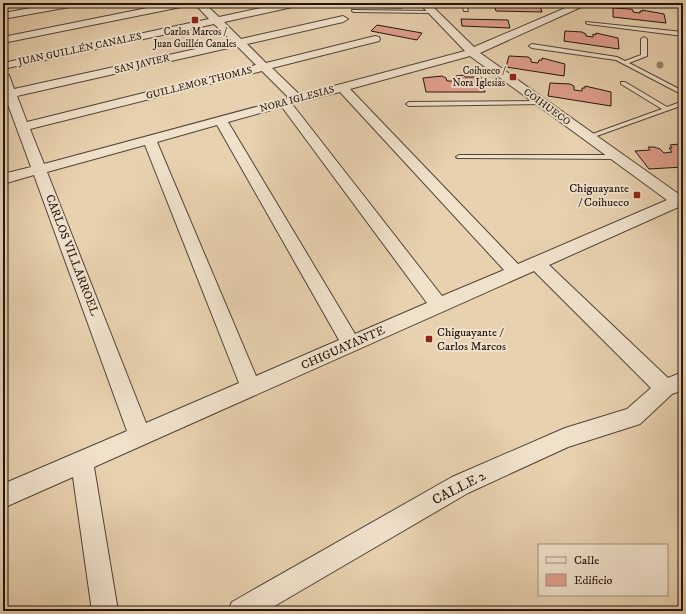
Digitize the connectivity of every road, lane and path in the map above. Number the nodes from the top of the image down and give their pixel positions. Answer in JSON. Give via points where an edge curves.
{"nodes":[{"id":1,"x":75,"y":3,"type":"edge"},
{"id":2,"x":186,"y":3,"type":"edge"},
{"id":3,"x":199,"y":3,"type":"edge"},
{"id":4,"x":297,"y":3,"type":"edge"},
{"id":5,"x":424,"y":3,"type":"edge"},
{"id":6,"x":464,"y":3,"type":"edge"},
{"id":7,"x":585,"y":3,"type":"edge"},
{"id":8,"x":466,"y":10,"type":"dead end"},
{"id":9,"x":354,"y":11,"type":"dead end"},
{"id":10,"x":432,"y":12,"type":"junction"},
{"id":11,"x":3,"y":16,"type":"edge"},
{"id":12,"x":343,"y":19,"type":"dead end"},
{"id":13,"x":217,"y":20,"type":"junction"},
{"id":14,"x":588,"y":23,"type":"dead end"},
{"id":15,"x":683,"y":34,"type":"edge"},
{"id":16,"x":375,"y":39,"type":"dead end"},
{"id":17,"x":644,"y":39,"type":"dead end"},
{"id":18,"x":3,"y":40,"type":"edge"},
{"id":19,"x":239,"y":42,"type":"junction"},
{"id":20,"x":532,"y":46,"type":"dead end"},
{"id":21,"x":472,"y":52,"type":"junction"},
{"id":22,"x":627,"y":62,"type":"junction"},
{"id":23,"x":3,"y":66,"type":"edge"},
{"id":24,"x":264,"y":67,"type":"junction"},
{"id":25,"x":3,"y":75,"type":"edge"},
{"id":26,"x":622,"y":83,"type":"dead end"},
{"id":27,"x":342,"y":87,"type":"junction"},
{"id":28,"x":683,"y":93,"type":"edge"},
{"id":29,"x":10,"y":94,"type":"junction"},
{"id":30,"x":291,"y":101,"type":"junction"},
{"id":31,"x":542,"y":103,"type":"junction"},
{"id":32,"x":683,"y":103,"type":"edge"},
{"id":33,"x":409,"y":104,"type":"dead end"},
{"id":34,"x":667,"y":108,"type":"junction"},
{"id":35,"x":220,"y":120,"type":"junction"},
{"id":36,"x":23,"y":127,"type":"junction"},
{"id":37,"x":589,"y":137,"type":"junction"},
{"id":38,"x":149,"y":139,"type":"junction"},
{"id":39,"x":459,"y":157,"type":"dead end"},
{"id":40,"x":617,"y":157,"type":"junction"},
{"id":41,"x":39,"y":169,"type":"junction"},
{"id":42,"x":3,"y":179,"type":"edge"},
{"id":43,"x":681,"y":200,"type":"edge"},
{"id":44,"x":536,"y":263,"type":"junction"},
{"id":45,"x":516,"y":272,"type":"junction"},
{"id":46,"x":438,"y":306,"type":"junction"},
{"id":47,"x":351,"y":344,"type":"junction"},
{"id":48,"x":674,"y":384,"type":"edge"},
{"id":49,"x":251,"y":388,"type":"junction"},
{"id":50,"x":140,"y":436,"type":"junction"},
{"id":51,"x":82,"y":462,"type":"junction"},
{"id":52,"x":3,"y":496,"type":"edge"},
{"id":53,"x":105,"y":611,"type":"edge"},
{"id":54,"x":241,"y":611,"type":"edge"}],
"edges":[{"from":1,"to":11,"type":"street"},
{"from":2,"to":18,"type":"street"},
{"from":3,"to":13,"type":"street"},
{"from":4,"to":13,"type":"street","name":"JUAN GUILLÉN CANALES"},
{"from":5,"to":10,"type":"street","name":"COIHUECO"},
{"from":6,"to":8,"type":"lane"},
{"from":7,"to":21,"type":"street","name":"NORA IGLESIAS"},
{"from":9,"to":10,"type":"lane"},
{"from":10,"to":21,"type":"street","name":"COIHUECO"},
{"from":12,"to":19,"type":"street","name":"SAN JAVIER"},
{"from":13,"to":19,"type":"street"},
{"from":13,"to":23,"type":"street","name":"JUAN GUILLÉN CANALES"},
{"from":14,"to":15,"type":"lane"},
{"from":16,"to":24,"type":"street","name":"GUILLEMOR THOMAS"},
{"from":17,"to":22,"type":"lane","via":[[644,56]]},
{"from":19,"to":24,"type":"street"},
{"from":19,"to":29,"type":"street","name":"SAN JAVIER"},
{"from":20,"to":22,"type":"lane","via":[[611,57]]},
{"from":21,"to":27,"type":"street","name":"NORA IGLESIAS"},
{"from":21,"to":31,"type":"street","name":"COIHUECO"},
{"from":22,"to":28,"type":"lane"},
{"from":24,"to":30,"type":"street"},
{"from":24,"to":36,"type":"street","name":"GUILLEMOR THOMAS"},
{"from":25,"to":29,"type":"street","name":"CARLOS VILLARROEL"},
{"from":26,"to":34,"type":"lane"},
{"from":27,"to":30,"type":"street","name":"NORA IGLESIAS"},
{"from":27,"to":45,"type":"street"},
{"from":29,"to":36,"type":"street","name":"CARLOS VILLARROEL"},
{"from":30,"to":35,"type":"street","name":"NORA IGLESIAS"},
{"from":30,"to":46,"type":"street"},
{"from":31,"to":33,"type":"lane"},
{"from":31,"to":37,"type":"street","name":"COIHUECO"},
{"from":32,"to":34,"type":"lane"},
{"from":34,"to":37,"type":"lane"},
{"from":35,"to":38,"type":"street","name":"NORA IGLESIAS"},
{"from":35,"to":47,"type":"street"},
{"from":36,"to":41,"type":"street","name":"CARLOS VILLARROEL"},
{"from":37,"to":40,"type":"street","name":"COIHUECO"},
{"from":38,"to":41,"type":"street","name":"NORA IGLESIAS"},
{"from":38,"to":49,"type":"street"},
{"from":39,"to":40,"type":"lane"},
{"from":40,"to":43,"type":"street","name":"COIHUECO"},
{"from":41,"to":42,"type":"street","name":"NORA IGLESIAS"},
{"from":41,"to":50,"type":"street","name":"CARLOS VILLARROEL"},
{"from":43,"to":44,"type":"street","name":"CHIGUAYANTE"},
{"from":44,"to":45,"type":"street","name":"CHIGUAYANTE"},
{"from":44,"to":48,"type":"street"},
{"from":45,"to":46,"type":"street","name":"CHIGUAYANTE"},
{"from":46,"to":47,"type":"street","name":"CHIGUAYANTE"},
{"from":47,"to":49,"type":"street","name":"CHIGUAYANTE"},
{"from":48,"to":54,"type":"street","name":"CALLE 2","via":[[633,417],[566,438],[460,485]]},
{"from":49,"to":50,"type":"street","name":"CHIGUAYANTE"},
{"from":50,"to":51,"type":"street","name":"CHIGUAYANTE"},
{"from":51,"to":52,"type":"street","name":"CHIGUAYANTE"},
{"from":51,"to":53,"type":"street"}]}
